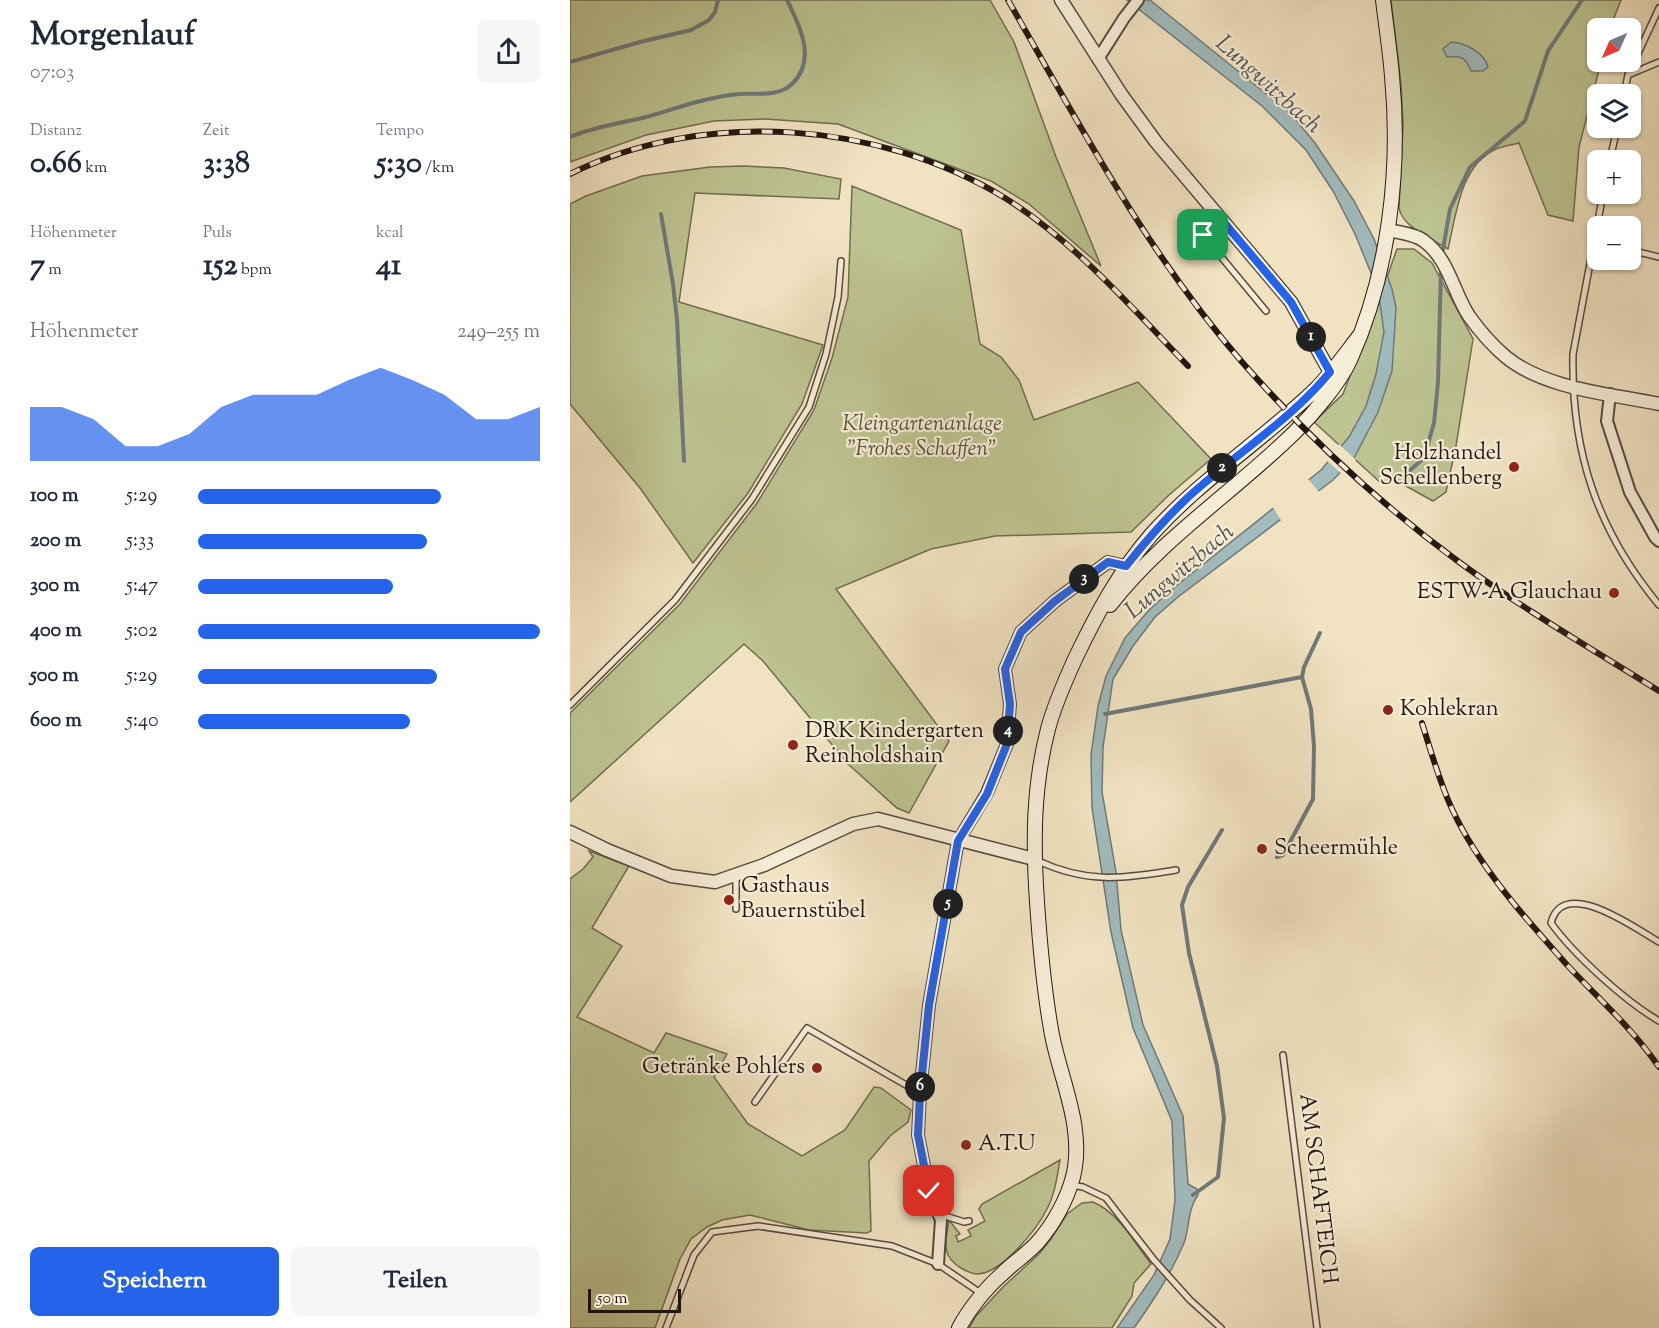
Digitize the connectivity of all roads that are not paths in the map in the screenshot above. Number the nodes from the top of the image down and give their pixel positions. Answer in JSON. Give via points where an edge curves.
{"nodes":[{"id":1,"x":1061,"y":0,"type":"edge"},
{"id":2,"x":1138,"y":0,"type":"edge"},
{"id":3,"x":1383,"y":0,"type":"edge"},
{"id":4,"x":1659,"y":8,"type":"edge"},
{"id":5,"x":1098,"y":59,"type":"junction"},
{"id":6,"x":1659,"y":62,"type":"edge"},
{"id":7,"x":1628,"y":75,"type":"junction"},
{"id":8,"x":1626,"y":84,"type":"edge"},
{"id":9,"x":1216,"y":213,"type":"junction"},
{"id":10,"x":1389,"y":230,"type":"junction"},
{"id":11,"x":1641,"y":253,"type":"edge"},
{"id":12,"x":1659,"y":257,"type":"edge"},
{"id":13,"x":841,"y":261,"type":"dead end"},
{"id":14,"x":1590,"y":270,"type":"edge"},
{"id":15,"x":1266,"y":311,"type":"dead end"},
{"id":16,"x":1334,"y":376,"type":"junction"},
{"id":17,"x":1574,"y":387,"type":"junction"},
{"id":18,"x":1610,"y":394,"type":"junction"},
{"id":19,"x":1659,"y":404,"type":"edge"},
{"id":20,"x":1659,"y":541,"type":"edge"},
{"id":21,"x":1126,"y":566,"type":"junction"},
{"id":22,"x":1659,"y":605,"type":"edge"},
{"id":23,"x":1088,"y":633,"type":"junction"},
{"id":24,"x":570,"y":705,"type":"edge"},
{"id":25,"x":570,"y":832,"type":"edge"},
{"id":26,"x":958,"y":841,"type":"junction"},
{"id":27,"x":1034,"y":859,"type":"junction"},
{"id":28,"x":1176,"y":870,"type":"dead end"},
{"id":29,"x":736,"y":875,"type":"junction"},
{"id":30,"x":736,"y":909,"type":"dead end"},
{"id":31,"x":1659,"y":942,"type":"edge"},
{"id":32,"x":1659,"y":1021,"type":"edge"},
{"id":33,"x":1283,"y":1055,"type":"dead end"},
{"id":34,"x":920,"y":1094,"type":"junction"},
{"id":35,"x":755,"y":1102,"type":"dead end"},
{"id":36,"x":1070,"y":1185,"type":"junction"},
{"id":37,"x":938,"y":1213,"type":"junction"},
{"id":38,"x":969,"y":1221,"type":"dead end"},
{"id":39,"x":938,"y":1264,"type":"junction"},
{"id":40,"x":984,"y":1295,"type":"junction"},
{"id":41,"x":666,"y":1328,"type":"edge"},
{"id":42,"x":959,"y":1328,"type":"edge"},
{"id":43,"x":1221,"y":1328,"type":"edge"},
{"id":44,"x":1317,"y":1328,"type":"edge"}],
"edges":[{"from":1,"to":5,"type":"street"},
{"from":2,"to":5,"type":"street"},
{"from":3,"to":10,"type":"main road","via":[[1393,89]]},
{"from":4,"to":7,"type":"lane"},
{"from":5,"to":9,"type":"street","via":[[1156,142]]},
{"from":6,"to":7,"type":"lane"},
{"from":7,"to":8,"type":"lane"},
{"from":9,"to":15,"type":"lane","via":[[1204,222],[1203,235]]},
{"from":9,"to":16,"type":"street","via":[[1291,302]]},
{"from":10,"to":16,"type":"main road","via":[[1360,335],[1349,362]]},
{"from":10,"to":17,"type":"street","via":[[1423,240],[1436,253],[1468,315],[1506,357],[1529,372]]},
{"from":11,"to":12,"type":"lane"},
{"from":13,"to":24,"type":"lane","via":[[826,354],[809,407],[752,499],[675,600]]},
{"from":14,"to":17,"type":"lane","via":[[1573,354]]},
{"from":16,"to":21,"type":"main road","via":[[1200,486]]},
{"from":16,"to":23,"type":"main road","via":[[1297,431],[1140,570]]},
{"from":17,"to":18,"type":"street"},
{"from":17,"to":22,"type":"lane","via":[[1581,446],[1597,505],[1627,562]]},
{"from":18,"to":19,"type":"street"},
{"from":18,"to":20,"type":"street","via":[[1607,421],[1627,482]]},
{"from":21,"to":23,"type":"main road"},
{"from":21,"to":26,"type":"street","via":[[1108,562],[1021,632],[1005,669],[1010,704],[1007,744],[987,794]]},
{"from":23,"to":27,"type":"main road","via":[[1048,727],[1034,809]]},
{"from":25,"to":29,"type":"street","via":[[671,876],[715,882]]},
{"from":26,"to":27,"type":"street"},
{"from":26,"to":29,"type":"street","via":[[878,819],[853,824]]},
{"from":26,"to":34,"type":"street","via":[[929,1005]]},
{"from":27,"to":28,"type":"lane","via":[[1091,877],[1126,878]]},
{"from":27,"to":36,"type":"main road","via":[[1044,992],[1076,1146]]},
{"from":29,"to":30,"type":"lane"},
{"from":31,"to":32,"type":"lane","via":[[1601,909],[1581,903],[1568,903],[1551,923],[1606,981]]},
{"from":33,"to":44,"type":"lane","name":"AM SCHAFTEICH"},
{"from":34,"to":35,"type":"lane","via":[[807,1028]]},
{"from":34,"to":37,"type":"street","via":[[918,1135],[929,1191]]},
{"from":36,"to":40,"type":"main road","via":[[1060,1209],[1037,1243],[999,1276]]},
{"from":36,"to":43,"type":"lane","via":[[1106,1198],[1154,1260]]},
{"from":37,"to":38,"type":"lane"},
{"from":37,"to":39,"type":"street"},
{"from":39,"to":40,"type":"lane"},
{"from":39,"to":41,"type":"lane","via":[[892,1246],[758,1226],[712,1232],[694,1255]]},
{"from":40,"to":42,"type":"main road"}]}
